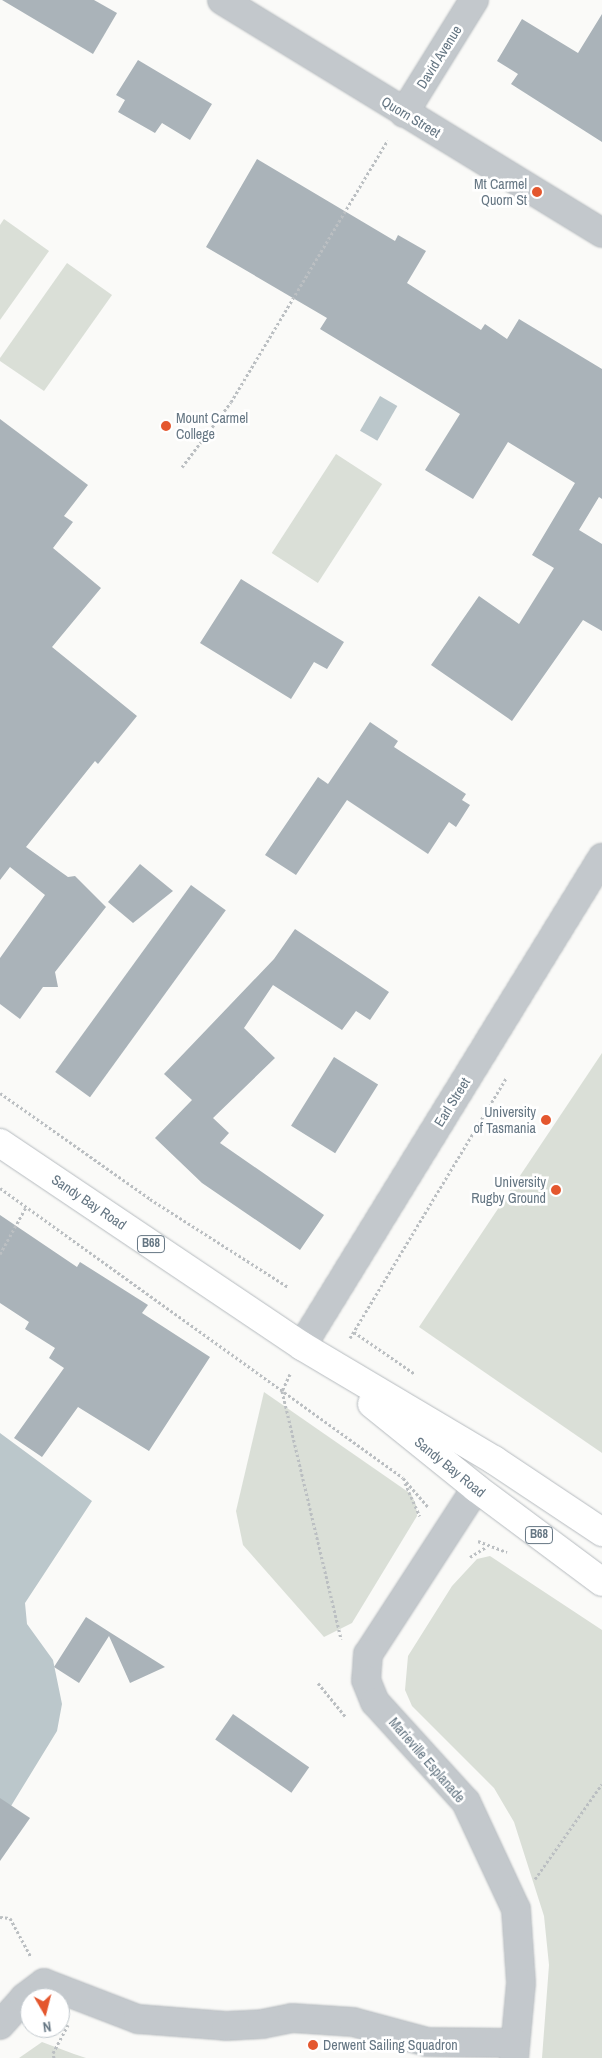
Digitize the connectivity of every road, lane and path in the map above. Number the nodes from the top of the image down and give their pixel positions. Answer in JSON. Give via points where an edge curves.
{"nodes":[{"id":1,"x":222,"y":0,"type":"edge"},
{"id":2,"x":474,"y":0,"type":"edge"},
{"id":3,"x":404,"y":113,"type":"junction"},
{"id":4,"x":602,"y":233,"type":"edge"},
{"id":5,"x":182,"y":467,"type":"dead end"},
{"id":6,"x":602,"y":858,"type":"edge"},
{"id":7,"x":507,"y":1076,"type":"dead end"},
{"id":8,"x":0,"y":1093,"type":"edge"},
{"id":9,"x":0,"y":1143,"type":"edge"},
{"id":10,"x":0,"y":1188,"type":"edge"},
{"id":11,"x":26,"y":1207,"type":"junction"},
{"id":12,"x":0,"y":1254,"type":"edge"},
{"id":13,"x":288,"y":1287,"type":"dead end"},
{"id":14,"x":354,"y":1332,"type":"dead end"},
{"id":15,"x":302,"y":1346,"type":"junction"},
{"id":16,"x":494,"y":1460,"type":"junction"},
{"id":17,"x":476,"y":1488,"type":"junction"},
{"id":18,"x":602,"y":1532,"type":"edge"},
{"id":19,"x":602,"y":1582,"type":"edge"},
{"id":20,"x":366,"y":1680,"type":"junction"},
{"id":21,"x":318,"y":1683,"type":"dead end"},
{"id":22,"x":352,"y":1724,"type":"dead end"},
{"id":23,"x":602,"y":1784,"type":"edge"},
{"id":24,"x":516,"y":1909,"type":"junction"},
{"id":25,"x":0,"y":1917,"type":"edge"},
{"id":26,"x":44,"y":1983,"type":"junction"},
{"id":27,"x":0,"y":2025,"type":"edge"},
{"id":28,"x":62,"y":2038,"type":"edge"},
{"id":29,"x":514,"y":2050,"type":"edge"},
{"id":30,"x":54,"y":2058,"type":"edge"}],
"edges":[{"from":1,"to":3,"type":"street","name":"Quorn Street"},
{"from":2,"to":3,"type":"street","name":"David Avenue"},
{"from":3,"to":4,"type":"street","name":"Quorn Street"},
{"from":3,"to":5,"type":"path","via":[[232,402]]},
{"from":6,"to":15,"type":"street","name":"Earl Street"},
{"from":7,"to":14,"type":"path"},
{"from":8,"to":13,"type":"path","via":[[150,1199]]},
{"from":9,"to":15,"type":"main road","name":"Sandy Bay Road","number":"B68"},
{"from":10,"to":11,"type":"path"},
{"from":11,"to":12,"type":"path"},
{"from":11,"to":20,"type":"path","via":[[282,1391],[338,1636]]},
{"from":15,"to":16,"type":"main road","name":"Sandy Bay Road","number":"B68"},
{"from":15,"to":17,"type":"main road","name":"Sandy Bay Road","number":"B68"},
{"from":16,"to":17,"type":"main road"},
{"from":16,"to":18,"type":"main road","name":"Sandy Bay Road","number":"B68"},
{"from":17,"to":19,"type":"main road","name":"Sandy Bay Road","number":"B68"},
{"from":17,"to":20,"type":"street","name":"Marieville Esplanade","via":[[368,1654]]},
{"from":20,"to":24,"type":"street","name":"Marieville Esplanade","via":[[375,1702],[466,1802]]},
{"from":21,"to":22,"type":"path"},
{"from":23,"to":24,"type":"path"},
{"from":24,"to":29,"type":"street","name":"Marieville Esplanade","via":[[521,1984]]},
{"from":25,"to":26,"type":"path","via":[[10,1918]]},
{"from":26,"to":27,"type":"street","via":[[24,1998]]},
{"from":26,"to":29,"type":"street","via":[[138,2019],[226,2026],[292,2018],[353,2022],[427,2042]]},
{"from":28,"to":30,"type":"path"}]}
